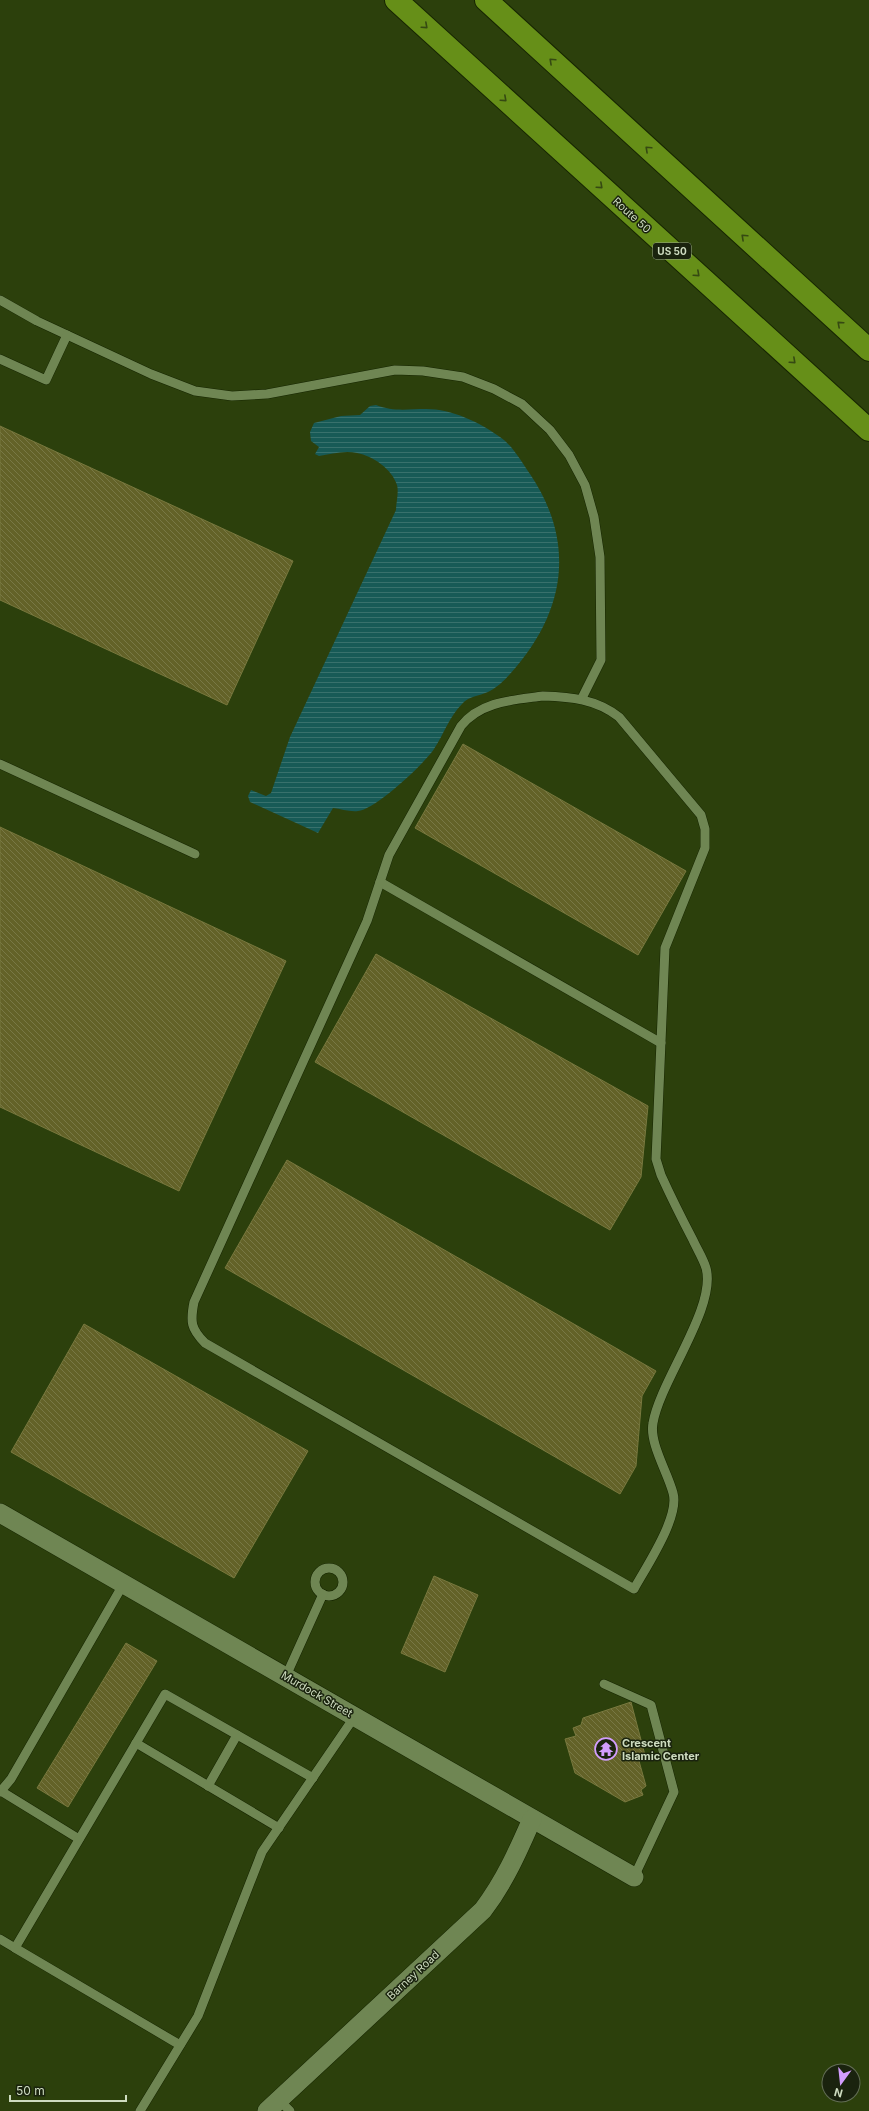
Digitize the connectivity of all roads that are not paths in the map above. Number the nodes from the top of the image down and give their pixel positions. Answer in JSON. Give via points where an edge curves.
{"nodes":[{"id":1,"x":396,"y":0,"type":"edge"},
{"id":2,"x":486,"y":0,"type":"edge"},
{"id":3,"x":0,"y":300,"type":"edge"},
{"id":4,"x":67,"y":335,"type":"junction"},
{"id":5,"x":869,"y":350,"type":"edge"},
{"id":6,"x":0,"y":359,"type":"edge"},
{"id":7,"x":869,"y":430,"type":"edge"},
{"id":8,"x":582,"y":698,"type":"junction"},
{"id":9,"x":0,"y":764,"type":"edge"},
{"id":10,"x":195,"y":854,"type":"dead end"},
{"id":11,"x":380,"y":882,"type":"junction"},
{"id":12,"x":661,"y":1043,"type":"junction"},
{"id":13,"x":0,"y":1513,"type":"edge"},
{"id":14,"x":124,"y":1583,"type":"junction"},
{"id":15,"x":323,"y":1594,"type":"dead end"},
{"id":16,"x":286,"y":1676,"type":"junction"},
{"id":17,"x":604,"y":1684,"type":"dead end"},
{"id":18,"x":355,"y":1716,"type":"junction"},
{"id":19,"x":237,"y":1735,"type":"junction"},
{"id":20,"x":136,"y":1743,"type":"junction"},
{"id":21,"x":312,"y":1778,"type":"junction"},
{"id":22,"x":208,"y":1786,"type":"junction"},
{"id":23,"x":0,"y":1791,"type":"edge"},
{"id":24,"x":532,"y":1818,"type":"junction"},
{"id":25,"x":278,"y":1828,"type":"junction"},
{"id":26,"x":79,"y":1839,"type":"junction"},
{"id":27,"x":634,"y":1877,"type":"joint"},
{"id":28,"x":0,"y":1939,"type":"edge"},
{"id":29,"x":15,"y":1948,"type":"junction"},
{"id":30,"x":180,"y":2045,"type":"junction"},
{"id":31,"x":279,"y":2107,"type":"edge"},
{"id":32,"x":140,"y":2111,"type":"edge"}],
"edges":[{"from":1,"to":7,"type":"highway","name":"Route 50","number":"US 50","one_way":true},
{"from":5,"to":2,"type":"highway","one_way":true},
{"from":3,"to":4,"type":"lane"},
{"from":4,"to":6,"type":"lane","via":[[46,380]]},
{"from":4,"to":8,"type":"lane","via":[[151,374],[195,391],[232,396],[267,394],[395,370],[423,371],[463,377],[522,404],[550,430],[569,455],[585,485],[594,517],[600,557],[601,660]]},
{"from":8,"to":11,"type":"lane","via":[[543,696],[517,700],[489,706],[470,716],[389,854]]},
{"from":8,"to":12,"type":"lane","via":[[612,712],[624,722],[701,815],[704,822],[705,848],[665,948]]},
{"from":9,"to":10,"type":"lane"},
{"from":11,"to":12,"type":"lane"},
{"from":11,"to":12,"type":"lane","via":[[367,921],[194,1302],[191,1319],[196,1334],[205,1343],[634,1589],[672,1513],[674,1494],[654,1440],[652,1424],[708,1288],[706,1268],[661,1175],[656,1159]]},
{"from":13,"to":14,"type":"street","name":"Murdock Street"},
{"from":14,"to":16,"type":"street","name":"Murdock Street"},
{"from":14,"to":23,"type":"lane","via":[[11,1779]]},
{"from":15,"to":16,"type":"lane"},
{"from":16,"to":18,"type":"street","name":"Murdock Street"},
{"from":17,"to":27,"type":"lane","via":[[651,1705],[674,1792]]},
{"from":18,"to":21,"type":"lane"},
{"from":18,"to":24,"type":"street","name":"Murdock Street"},
{"from":19,"to":20,"type":"lane","via":[[165,1694]]},
{"from":19,"to":21,"type":"lane"},
{"from":19,"to":22,"type":"lane"},
{"from":20,"to":22,"type":"lane"},
{"from":20,"to":26,"type":"lane"},
{"from":21,"to":25,"type":"lane"},
{"from":22,"to":25,"type":"lane"},
{"from":23,"to":26,"type":"lane"},
{"from":24,"to":27,"type":"street","name":"Murdock Street"},
{"from":24,"to":31,"type":"street","name":"Barney Road","via":[[512,1866],[484,1910]]},
{"from":25,"to":30,"type":"lane","via":[[262,1852],[198,2016]]},
{"from":26,"to":29,"type":"lane"},
{"from":28,"to":29,"type":"lane"},
{"from":29,"to":30,"type":"lane"},
{"from":30,"to":32,"type":"lane"}]}
